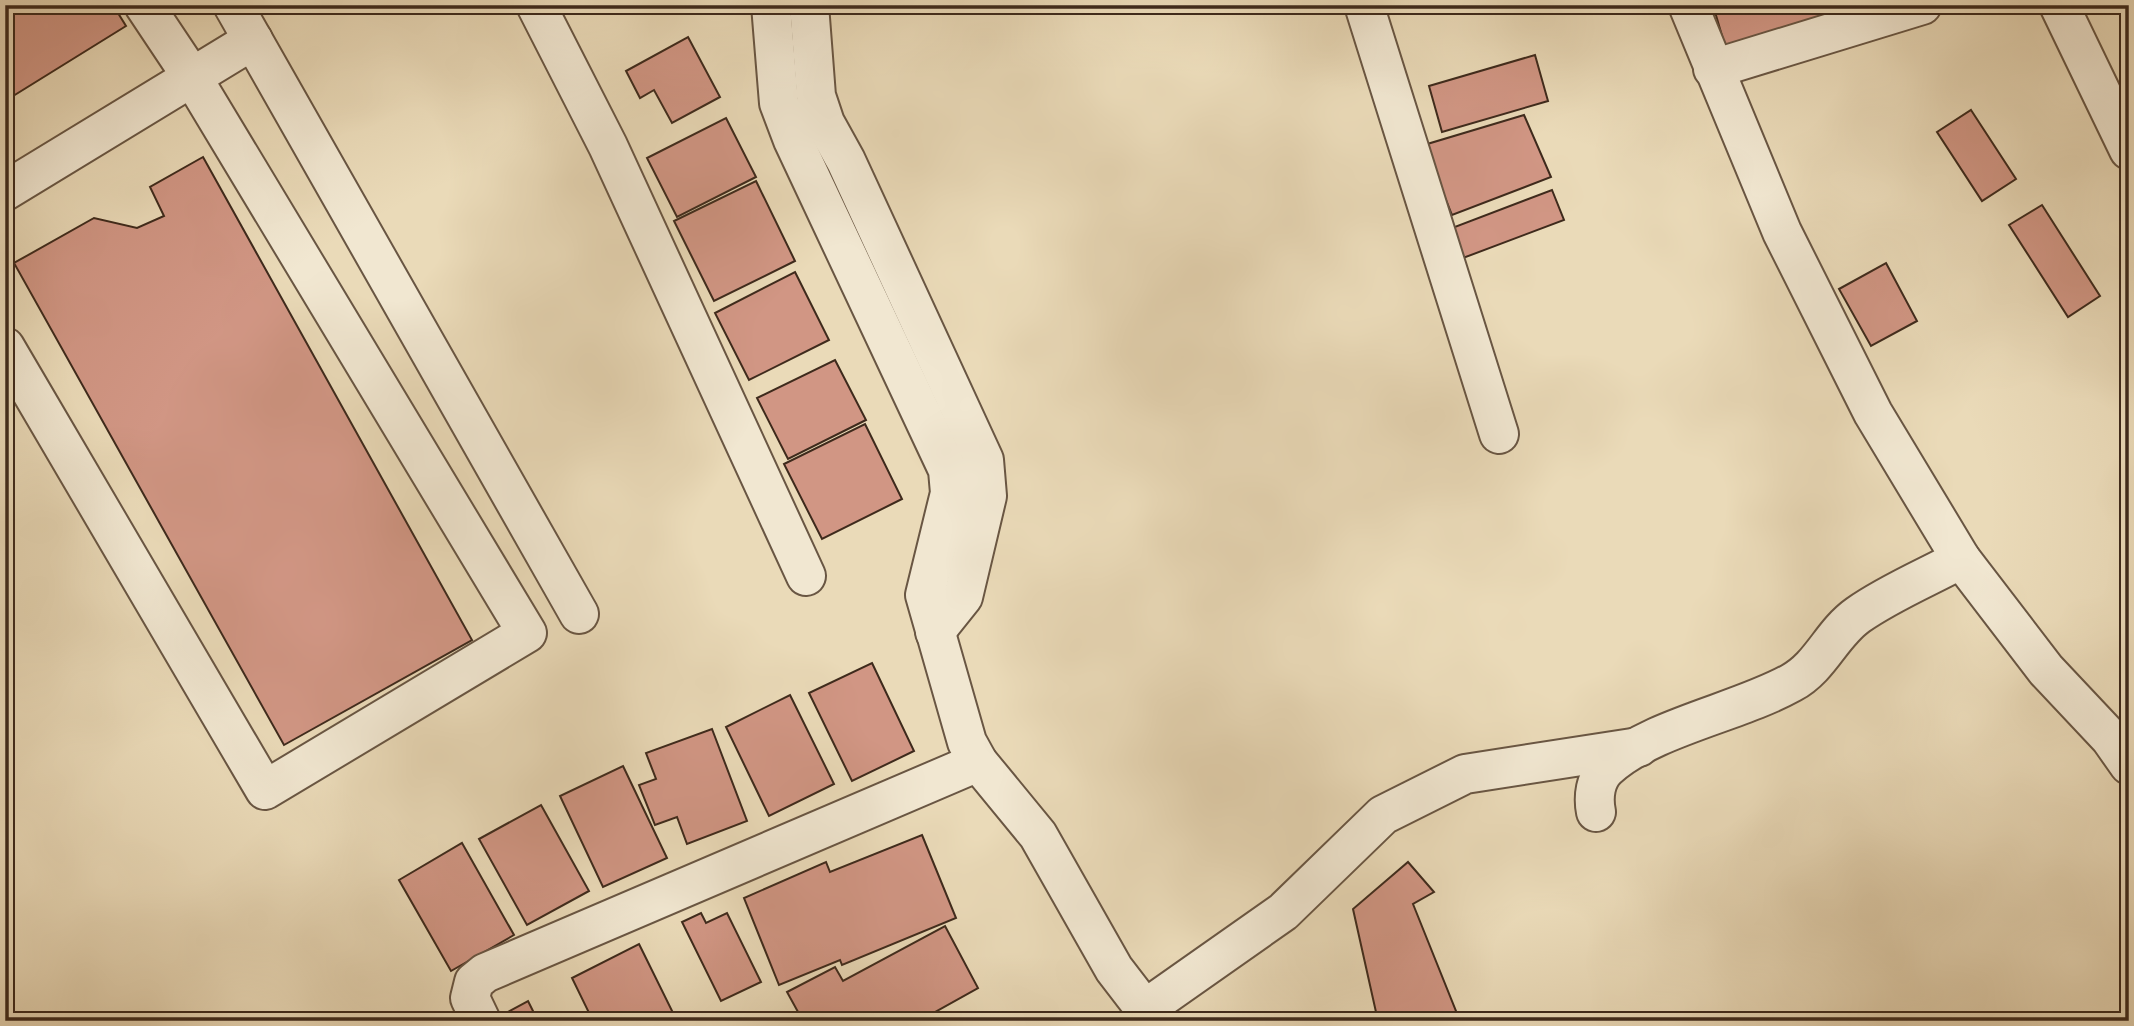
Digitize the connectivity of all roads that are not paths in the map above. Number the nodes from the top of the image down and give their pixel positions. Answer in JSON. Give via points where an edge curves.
{"nodes":[{"id":1,"x":144,"y":5,"type":"edge"},
{"id":2,"x":233,"y":5,"type":"edge"},
{"id":3,"x":536,"y":5,"type":"edge"},
{"id":4,"x":771,"y":5,"type":"edge"},
{"id":5,"x":808,"y":5,"type":"edge"},
{"id":6,"x":1364,"y":5,"type":"edge"},
{"id":7,"x":1688,"y":5,"type":"edge"},
{"id":8,"x":1922,"y":5,"type":"edge"},
{"id":9,"x":2059,"y":5,"type":"edge"},
{"id":10,"x":253,"y":40,"type":"junction"},
{"id":11,"x":1713,"y":69,"type":"junction"},
{"id":12,"x":192,"y":77,"type":"junction"},
{"id":13,"x":809,"y":132,"type":"junction"},
{"id":14,"x":2129,"y":150,"type":"edge"},
{"id":15,"x":5,"y":191,"type":"edge"},
{"id":16,"x":5,"y":347,"type":"edge"},
{"id":17,"x":1499,"y":434,"type":"dead end"},
{"id":18,"x":1961,"y":559,"type":"junction"},
{"id":19,"x":806,"y":576,"type":"dead end"},
{"id":20,"x":579,"y":614,"type":"dead end"},
{"id":21,"x":1640,"y":747,"type":"junction"},
{"id":22,"x":978,"y":762,"type":"junction"},
{"id":23,"x":2129,"y":765,"type":"edge"},
{"id":24,"x":1595,"y":812,"type":"dead end"},
{"id":25,"x":1149,"y":1015,"type":"edge"},
{"id":26,"x":481,"y":1021,"type":"edge"}],
"edges":[{"from":1,"to":12,"type":"street"},
{"from":2,"to":10,"type":"street"},
{"from":3,"to":19,"type":"street","via":[[608,146]]},
{"from":4,"to":13,"type":"street","via":[[779,103]]},
{"from":5,"to":13,"type":"street","via":[[816,96]]},
{"from":6,"to":17,"type":"street"},
{"from":7,"to":11,"type":"street"},
{"from":8,"to":11,"type":"street"},
{"from":9,"to":14,"type":"street"},
{"from":10,"to":12,"type":"street"},
{"from":10,"to":20,"type":"street"},
{"from":11,"to":18,"type":"street","via":[[1782,232],[1861,389]]},
{"from":12,"to":15,"type":"street"},
{"from":12,"to":16,"type":"street","via":[[527,633],[265,790]]},
{"from":13,"to":22,"type":"street","via":[[846,161],[984,460],[987,496],[963,597],[935,632],[961,725]]},
{"from":18,"to":21,"type":"street","via":[[1858,615],[1836,635],[1817,664],[1792,683]]},
{"from":18,"to":23,"type":"street","via":[[2046,670]]},
{"from":21,"to":24,"type":"street","via":[[1605,769],[1593,795]]},
{"from":21,"to":25,"type":"street","via":[[1465,774],[1383,815],[1283,912]]},
{"from":22,"to":25,"type":"street","via":[[1038,835],[1114,969]]},
{"from":22,"to":26,"type":"street","via":[[485,973],[474,982],[470,998]]}]}
